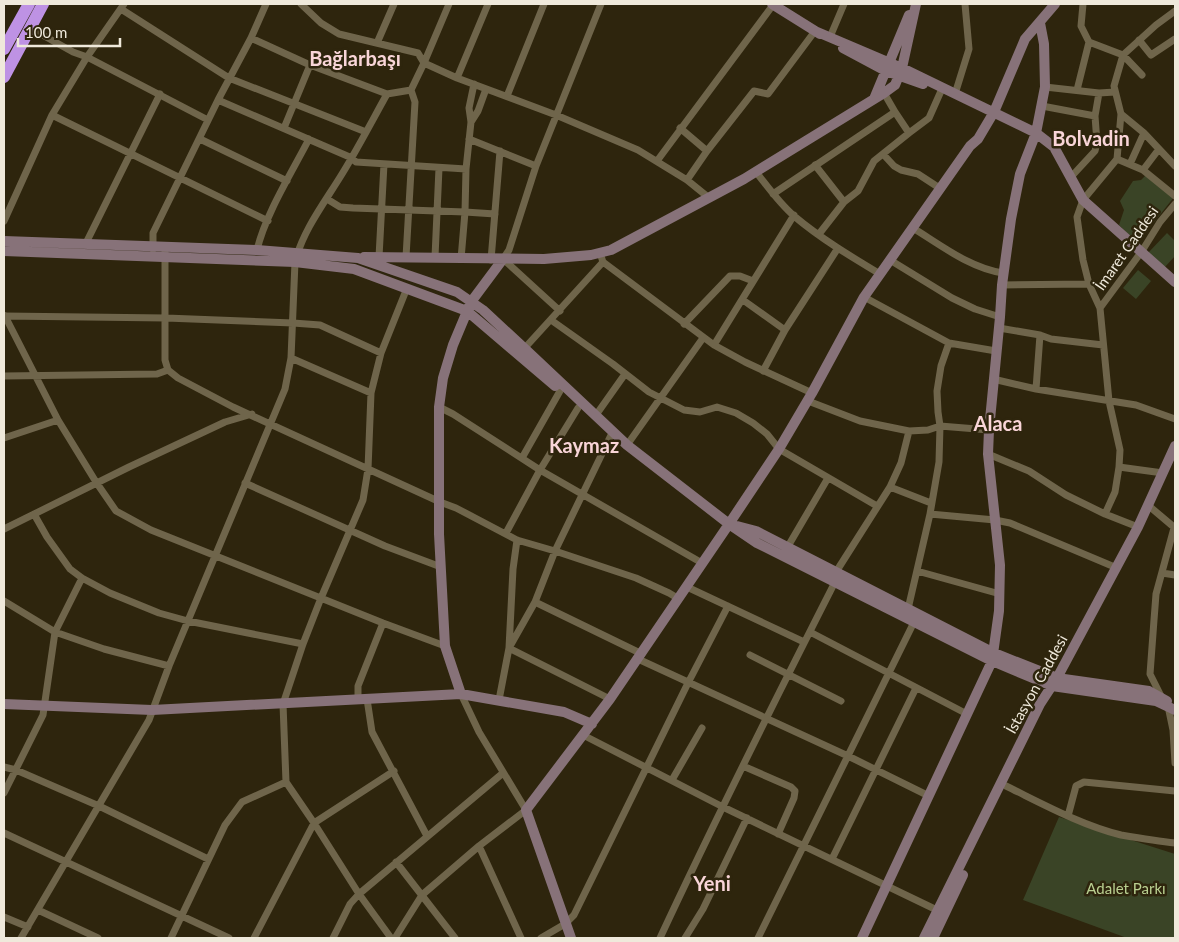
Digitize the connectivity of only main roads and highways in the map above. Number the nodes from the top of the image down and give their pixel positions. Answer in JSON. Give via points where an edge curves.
{"nodes":[{"id":1,"x":29,"y":4,"type":"edge"},
{"id":2,"x":43,"y":4,"type":"edge"},
{"id":3,"x":4,"y":49,"type":"edge"},
{"id":4,"x":4,"y":77,"type":"edge"}],
"edges":[{"from":1,"to":3,"type":"highway"},
{"from":2,"to":4,"type":"highway"}]}
